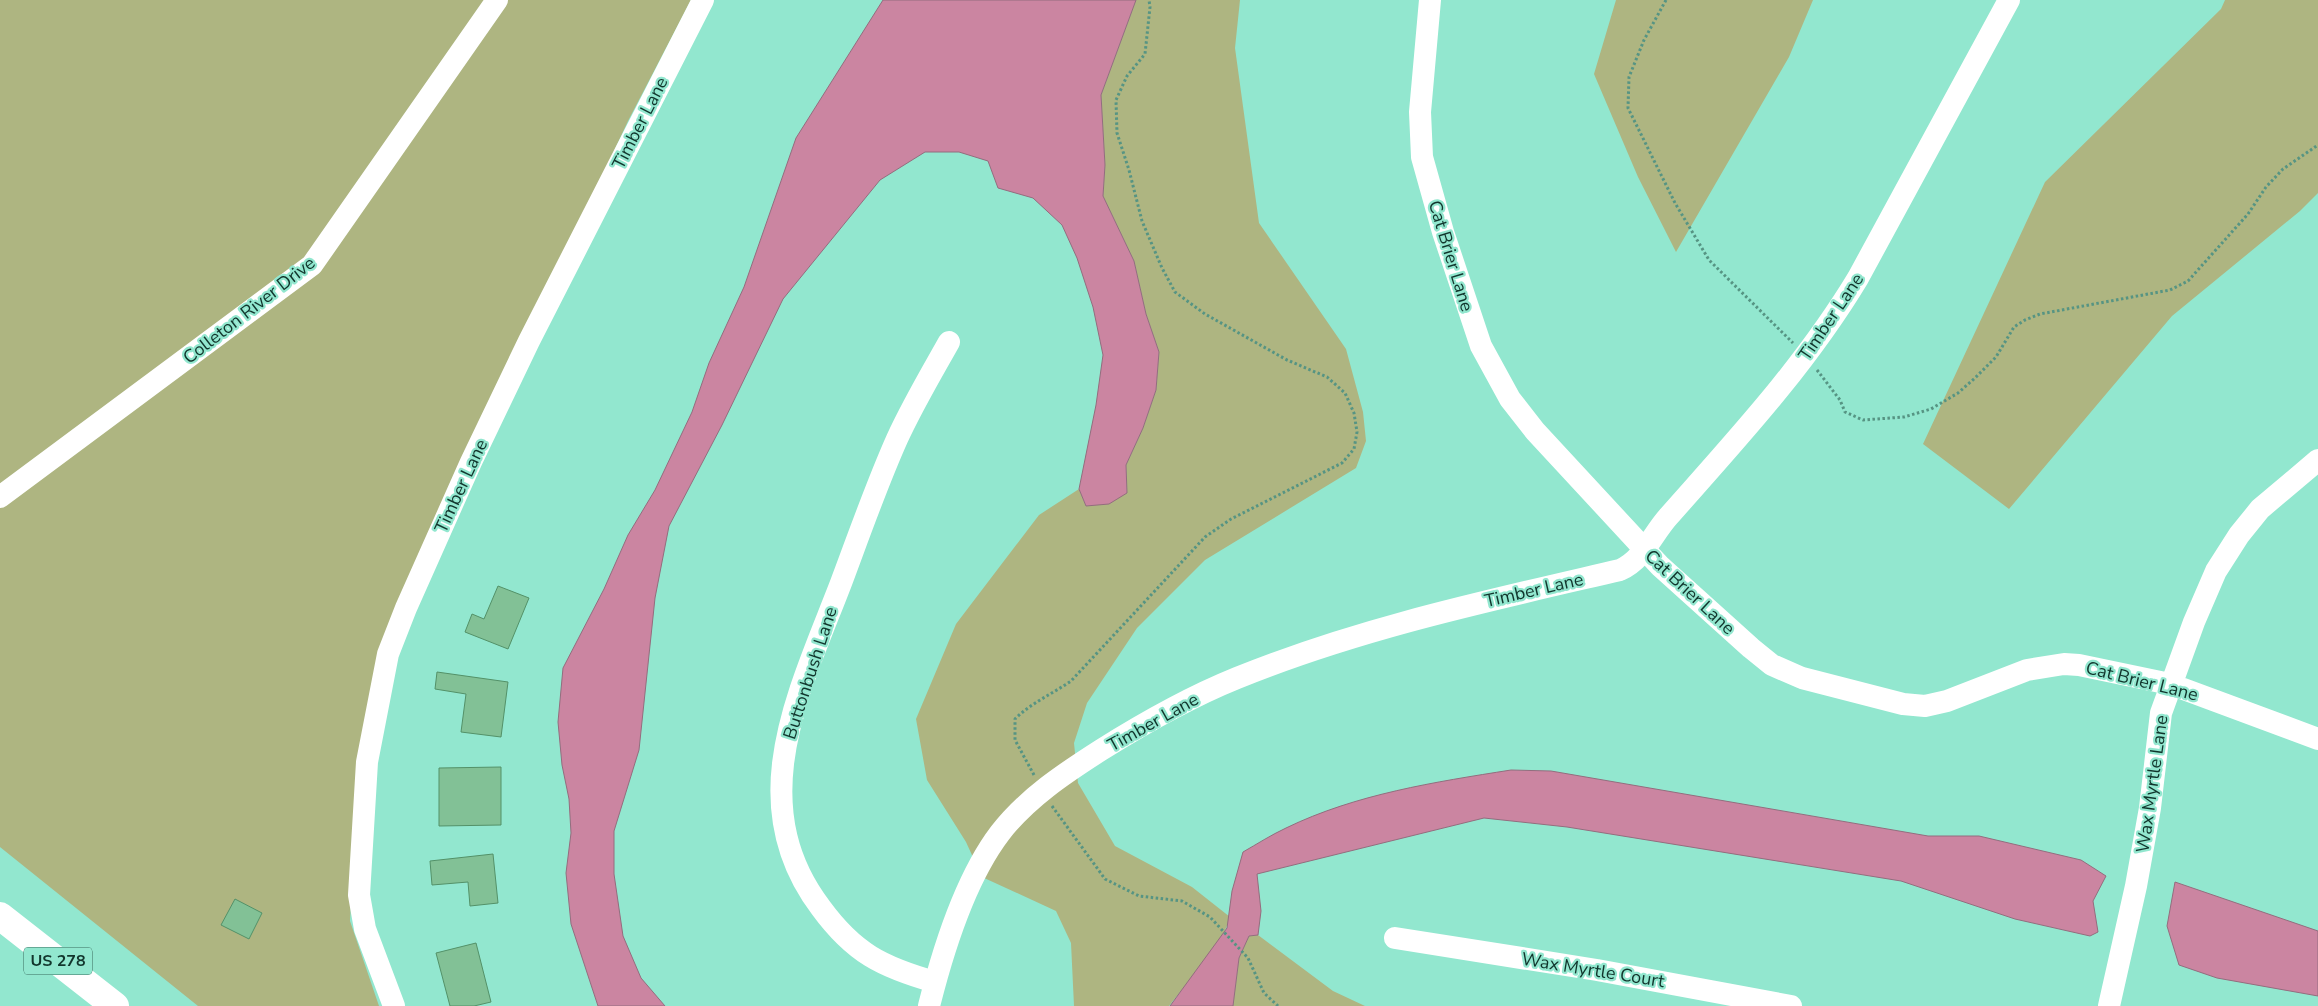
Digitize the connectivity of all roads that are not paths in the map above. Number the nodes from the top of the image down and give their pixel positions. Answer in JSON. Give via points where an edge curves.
{"nodes":[{"id":1,"x":497,"y":0,"type":"edge"},
{"id":2,"x":703,"y":0,"type":"edge"},
{"id":3,"x":1430,"y":0,"type":"edge"},
{"id":4,"x":2009,"y":0,"type":"edge"},
{"id":5,"x":949,"y":342,"type":"dead end"},
{"id":6,"x":2318,"y":460,"type":"edge"},
{"id":7,"x":0,"y":497,"type":"edge"},
{"id":8,"x":1644,"y":550,"type":"junction"},
{"id":9,"x":2170,"y":684,"type":"junction"},
{"id":10,"x":2318,"y":739,"type":"edge"},
{"id":11,"x":0,"y":916,"type":"edge"},
{"id":12,"x":0,"y":933,"type":"edge"},
{"id":13,"x":1395,"y":938,"type":"dead end"},
{"id":14,"x":935,"y":982,"type":"junction"},
{"id":15,"x":105,"y":998,"type":"edge"},
{"id":16,"x":394,"y":1006,"type":"edge"},
{"id":17,"x":929,"y":1006,"type":"edge"},
{"id":18,"x":1791,"y":1006,"type":"edge"},
{"id":19,"x":2109,"y":1006,"type":"edge"}],
"edges":[{"from":1,"to":7,"type":"street","name":"Colleton River Drive","via":[[312,265]]},
{"from":2,"to":16,"type":"street","name":"Timber Lane","via":[[529,341],[464,479],[388,654],[367,762],[359,895],[365,929]]},
{"from":3,"to":8,"type":"street","name":"Cat Brier Lane","via":[[1420,112],[1422,158],[1480,346],[1510,399]]},
{"from":4,"to":8,"type":"street","name":"Timber Lane","via":[[1835,317],[1806,358],[1666,520]]},
{"from":5,"to":14,"type":"street","name":"Buttonbush Lane","via":[[894,446],[809,667],[789,731],[780,791],[784,833],[793,858],[804,884],[829,919],[851,942],[878,962]]},
{"from":6,"to":9,"type":"street","name":"Wax Myrtle Lane","via":[[2260,509],[2239,535],[2216,571]]},
{"from":8,"to":9,"type":"street","name":"Cat Brier Lane","via":[[1772,665],[1802,678],[1847,690],[1925,706],[1947,701],[2027,670],[2064,664]]},
{"from":8,"to":14,"type":"street","name":"Timber Lane","via":[[1633,564],[1620,570],[1464,606],[1275,663],[1197,696],[1114,742],[1043,791],[1000,833],[984,858],[959,912]]},
{"from":9,"to":10,"type":"street","name":"Cat Brier Lane"},
{"from":9,"to":19,"type":"street","name":"Wax Myrtle Lane","via":[[2161,713],[2150,808],[2136,886]]},
{"from":11,"to":15,"type":"highway","number":"US 278"},
{"from":12,"to":15,"type":"highway"},
{"from":13,"to":18,"type":"street","name":"Wax Myrtle Court"},
{"from":14,"to":17,"type":"street","name":"Timber Lane"}]}
